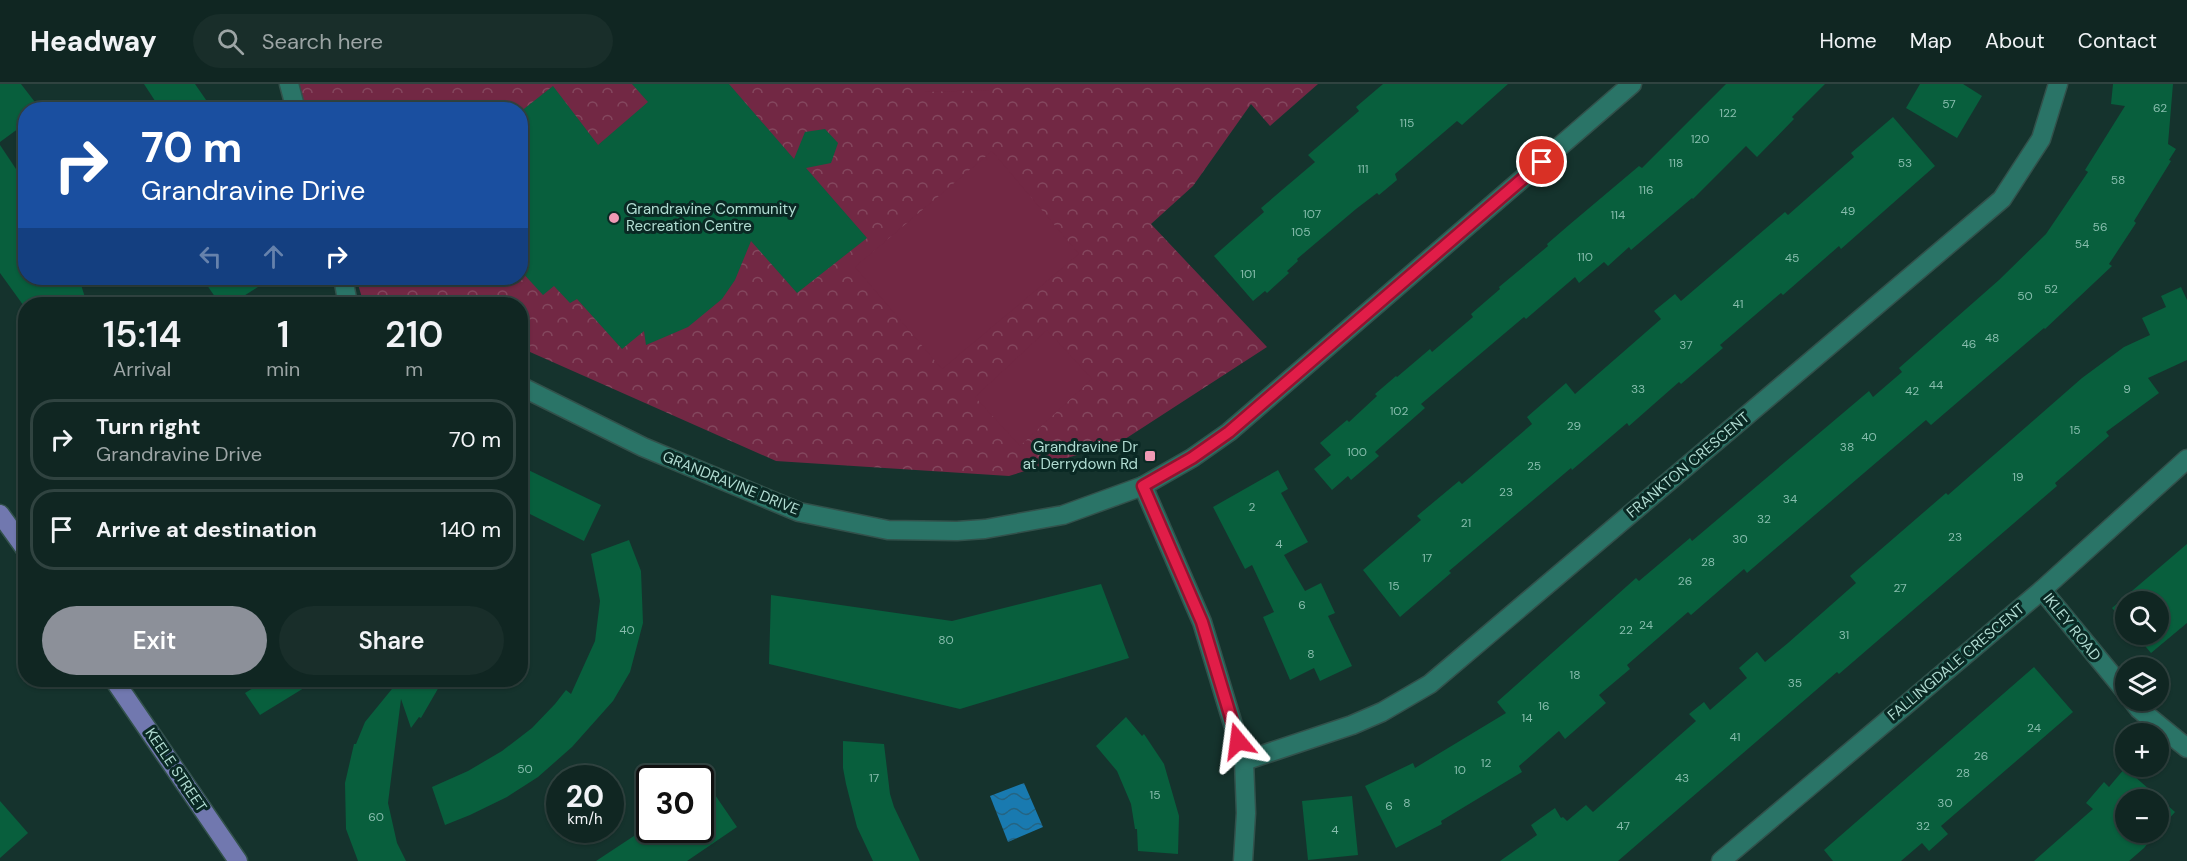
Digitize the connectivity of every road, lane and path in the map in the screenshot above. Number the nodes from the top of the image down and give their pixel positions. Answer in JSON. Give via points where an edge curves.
{"nodes":[{"id":1,"x":289,"y":84,"type":"edge"},
{"id":2,"x":1632,"y":84,"type":"edge"},
{"id":3,"x":2058,"y":84,"type":"edge"},
{"id":4,"x":294,"y":102,"type":"edge"},
{"id":5,"x":528,"y":390,"type":"edge"},
{"id":6,"x":2187,"y":459,"type":"edge"},
{"id":7,"x":1143,"y":486,"type":"junction"},
{"id":8,"x":0,"y":514,"type":"edge"},
{"id":9,"x":18,"y":539,"type":"edge"},
{"id":10,"x":2042,"y":590,"type":"junction"},
{"id":11,"x":2115,"y":679,"type":"edge"},
{"id":12,"x":119,"y":687,"type":"edge"},
{"id":13,"x":2141,"y":711,"type":"edge"},
{"id":14,"x":2187,"y":748,"type":"edge"},
{"id":15,"x":1244,"y":761,"type":"junction"},
{"id":16,"x":238,"y":861,"type":"edge"},
{"id":17,"x":1243,"y":861,"type":"edge"},
{"id":18,"x":1721,"y":861,"type":"edge"}],
"edges":[{"from":1,"to":4,"type":"street"},
{"from":2,"to":7,"type":"street","name":"GRANDRAVINE DRIVE","via":[[1229,432]]},
{"from":3,"to":15,"type":"street","name":"FRANKTON CRESCENT","via":[[2041,139],[2002,200],[1430,684],[1352,725]]},
{"from":5,"to":7,"type":"street","name":"GRANDRAVINE DRIVE","via":[[643,447],[799,512],[888,530],[986,529],[1063,515]]},
{"from":6,"to":10,"type":"street","name":"FALLINGDALE CRESCENT"},
{"from":7,"to":15,"type":"street","via":[[1202,622]]},
{"from":8,"to":9,"type":"main road"},
{"from":10,"to":11,"type":"street","name":"IKLEY ROAD"},
{"from":10,"to":18,"type":"street","name":"FALLINGDALE CRESCENT"},
{"from":12,"to":16,"type":"main road","name":"KEELE STREET"},
{"from":13,"to":14,"type":"street"},
{"from":15,"to":17,"type":"street"}]}
